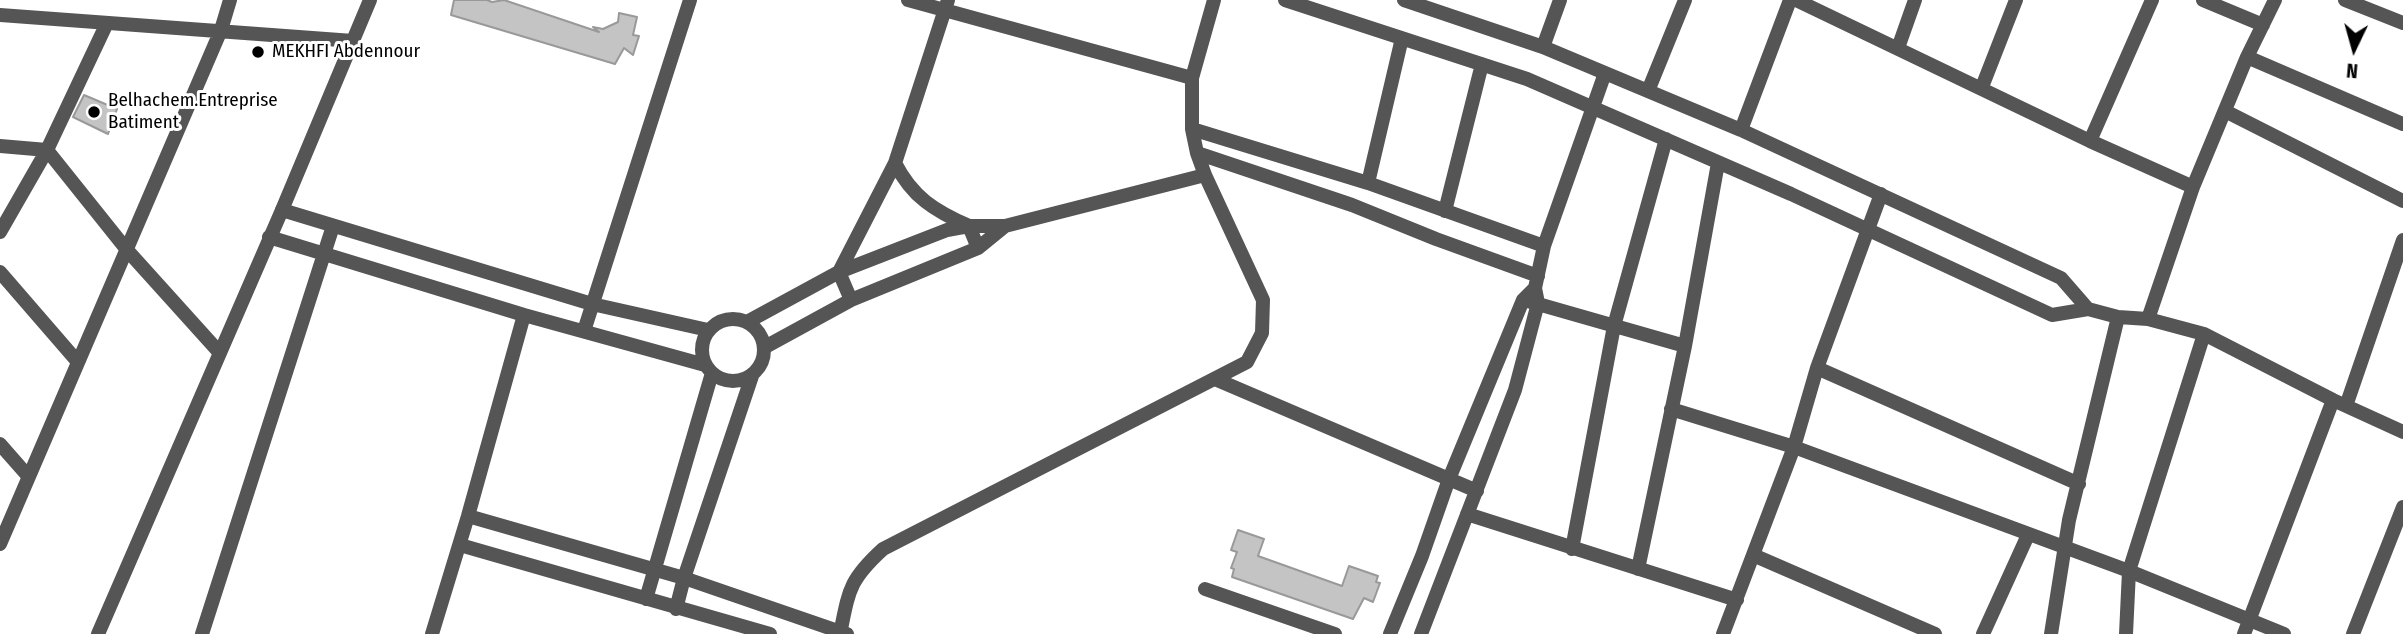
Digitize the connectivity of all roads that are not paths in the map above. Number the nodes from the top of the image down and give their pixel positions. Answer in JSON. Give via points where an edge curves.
{"nodes":[{"id":1,"x":230,"y":0,"type":"edge"},
{"id":2,"x":370,"y":0,"type":"edge"},
{"id":3,"x":690,"y":0,"type":"edge"},
{"id":4,"x":908,"y":0,"type":"edge"},
{"id":5,"x":1214,"y":0,"type":"edge"},
{"id":6,"x":1285,"y":0,"type":"edge"},
{"id":7,"x":1405,"y":0,"type":"edge"},
{"id":8,"x":1560,"y":0,"type":"edge"},
{"id":9,"x":1685,"y":0,"type":"edge"},
{"id":10,"x":1790,"y":0,"type":"edge"},
{"id":11,"x":1796,"y":0,"type":"edge"},
{"id":12,"x":1915,"y":0,"type":"edge"},
{"id":13,"x":2016,"y":0,"type":"edge"},
{"id":14,"x":2152,"y":0,"type":"edge"},
{"id":15,"x":2203,"y":0,"type":"edge"},
{"id":16,"x":2275,"y":0,"type":"edge"},
{"id":17,"x":2345,"y":0,"type":"edge"},
{"id":18,"x":946,"y":5,"type":"edge"},
{"id":19,"x":0,"y":15,"type":"edge"},
{"id":20,"x":107,"y":23,"type":"junction"},
{"id":21,"x":2403,"y":23,"type":"edge"},
{"id":22,"x":2263,"y":24,"type":"junction"},
{"id":23,"x":221,"y":30,"type":"junction"},
{"id":24,"x":1402,"y":38,"type":"junction"},
{"id":25,"x":353,"y":41,"type":"junction"},
{"id":26,"x":1543,"y":47,"type":"junction"},
{"id":27,"x":1898,"y":48,"type":"junction"},
{"id":28,"x":2247,"y":57,"type":"junction"},
{"id":29,"x":1482,"y":64,"type":"junction"},
{"id":30,"x":1605,"y":73,"type":"junction"},
{"id":31,"x":1192,"y":78,"type":"junction"},
{"id":32,"x":1982,"y":87,"type":"junction"},
{"id":33,"x":1648,"y":91,"type":"junction"},
{"id":34,"x":1594,"y":107,"type":"junction"},
{"id":35,"x":2225,"y":111,"type":"junction"},
{"id":36,"x":2403,"y":124,"type":"edge"},
{"id":37,"x":1192,"y":130,"type":"junction"},
{"id":38,"x":1741,"y":130,"type":"junction"},
{"id":39,"x":1666,"y":139,"type":"junction"},
{"id":40,"x":2090,"y":141,"type":"junction"},
{"id":41,"x":0,"y":146,"type":"edge"},
{"id":42,"x":47,"y":150,"type":"junction"},
{"id":43,"x":1197,"y":153,"type":"junction"},
{"id":44,"x":895,"y":163,"type":"junction"},
{"id":45,"x":1718,"y":163,"type":"junction"},
{"id":46,"x":1205,"y":175,"type":"junction"},
{"id":47,"x":1368,"y":183,"type":"junction"},
{"id":48,"x":2193,"y":187,"type":"junction"},
{"id":49,"x":1881,"y":194,"type":"junction"},
{"id":50,"x":2403,"y":201,"type":"edge"},
{"id":51,"x":282,"y":210,"type":"junction"},
{"id":52,"x":1444,"y":211,"type":"junction"},
{"id":53,"x":333,"y":226,"type":"junction"},
{"id":54,"x":969,"y":226,"type":"junction"},
{"id":55,"x":1006,"y":226,"type":"junction"},
{"id":56,"x":1868,"y":231,"type":"junction"},
{"id":57,"x":0,"y":232,"type":"edge"},
{"id":58,"x":269,"y":237,"type":"junction"},
{"id":59,"x":2403,"y":240,"type":"edge"},
{"id":60,"x":1544,"y":246,"type":"junction"},
{"id":61,"x":978,"y":248,"type":"junction"},
{"id":62,"x":127,"y":250,"type":"junction"},
{"id":63,"x":324,"y":253,"type":"junction"},
{"id":64,"x":0,"y":272,"type":"edge"},
{"id":65,"x":839,"y":272,"type":"junction"},
{"id":66,"x":1537,"y":282,"type":"junction"},
{"id":67,"x":851,"y":300,"type":"junction"},
{"id":68,"x":1523,"y":300,"type":"junction"},
{"id":69,"x":1538,"y":303,"type":"junction"},
{"id":70,"x":592,"y":304,"type":"junction"},
{"id":71,"x":2088,"y":309,"type":"junction"},
{"id":72,"x":524,"y":315,"type":"junction"},
{"id":73,"x":2118,"y":317,"type":"junction"},
{"id":74,"x":2148,"y":319,"type":"junction"},
{"id":75,"x":747,"y":322,"type":"junction"},
{"id":76,"x":1614,"y":326,"type":"junction"},
{"id":77,"x":708,"y":330,"type":"junction"},
{"id":78,"x":584,"y":331,"type":"junction"},
{"id":79,"x":2204,"y":334,"type":"junction"},
{"id":80,"x":1685,"y":346,"type":"junction"},
{"id":81,"x":765,"y":347,"type":"junction"},
{"id":82,"x":219,"y":352,"type":"junction"},
{"id":83,"x":77,"y":362,"type":"junction"},
{"id":84,"x":1817,"y":368,"type":"junction"},
{"id":85,"x":708,"y":369,"type":"junction"},
{"id":86,"x":752,"y":376,"type":"junction"},
{"id":87,"x":1215,"y":379,"type":"junction"},
{"id":88,"x":2340,"y":403,"type":"junction"},
{"id":89,"x":1671,"y":409,"type":"junction"},
{"id":90,"x":2403,"y":432,"type":"edge"},
{"id":91,"x":0,"y":444,"type":"edge"},
{"id":92,"x":1794,"y":447,"type":"junction"},
{"id":93,"x":28,"y":476,"type":"junction"},
{"id":94,"x":1450,"y":479,"type":"junction"},
{"id":95,"x":2079,"y":484,"type":"junction"},
{"id":96,"x":1476,"y":491,"type":"junction"},
{"id":97,"x":2403,"y":507,"type":"edge"},
{"id":98,"x":1467,"y":514,"type":"junction"},
{"id":99,"x":468,"y":516,"type":"junction"},
{"id":100,"x":2028,"y":535,"type":"junction"},
{"id":101,"x":0,"y":544,"type":"edge"},
{"id":102,"x":460,"y":545,"type":"junction"},
{"id":103,"x":2065,"y":547,"type":"junction"},
{"id":104,"x":1572,"y":549,"type":"junction"},
{"id":105,"x":1753,"y":555,"type":"junction"},
{"id":106,"x":654,"y":569,"type":"junction"},
{"id":107,"x":1638,"y":569,"type":"junction"},
{"id":108,"x":2129,"y":571,"type":"junction"},
{"id":109,"x":684,"y":578,"type":"junction"},
{"id":110,"x":1205,"y":589,"type":"dead end"},
{"id":111,"x":646,"y":599,"type":"junction"},
{"id":112,"x":1737,"y":600,"type":"junction"},
{"id":113,"x":676,"y":609,"type":"junction"},
{"id":114,"x":2250,"y":618,"type":"junction"},
{"id":115,"x":843,"y":633,"type":"edge"},
{"id":116,"x":98,"y":634,"type":"edge"},
{"id":117,"x":202,"y":634,"type":"edge"},
{"id":118,"x":432,"y":634,"type":"edge"},
{"id":119,"x":770,"y":634,"type":"edge"},
{"id":120,"x":1335,"y":634,"type":"edge"},
{"id":121,"x":1390,"y":634,"type":"edge"},
{"id":122,"x":1420,"y":634,"type":"edge"},
{"id":123,"x":1723,"y":634,"type":"edge"},
{"id":124,"x":1935,"y":634,"type":"edge"},
{"id":125,"x":1983,"y":634,"type":"edge"},
{"id":126,"x":2051,"y":634,"type":"edge"},
{"id":127,"x":2126,"y":634,"type":"edge"},
{"id":128,"x":2244,"y":634,"type":"edge"},
{"id":129,"x":2284,"y":634,"type":"edge"},
{"id":130,"x":2353,"y":634,"type":"edge"}],
"edges":[{"from":1,"to":23,"type":"street"},
{"from":2,"to":25,"type":"street"},
{"from":3,"to":70,"type":"street"},
{"from":4,"to":18,"type":"street"},
{"from":5,"to":31,"type":"street"},
{"from":6,"to":24,"type":"street"},
{"from":7,"to":26,"type":"street"},
{"from":8,"to":26,"type":"street"},
{"from":9,"to":33,"type":"street"},
{"from":10,"to":38,"type":"street"},
{"from":11,"to":27,"type":"street"},
{"from":12,"to":27,"type":"street"},
{"from":13,"to":32,"type":"street"},
{"from":14,"to":40,"type":"street"},
{"from":15,"to":22,"type":"street"},
{"from":16,"to":22,"type":"street"},
{"from":17,"to":21,"type":"street"},
{"from":18,"to":31,"type":"street"},
{"from":18,"to":44,"type":"street"},
{"from":19,"to":20,"type":"street"},
{"from":20,"to":23,"type":"street"},
{"from":20,"to":42,"type":"street"},
{"from":22,"to":28,"type":"street"},
{"from":23,"to":25,"type":"street"},
{"from":23,"to":62,"type":"street"},
{"from":24,"to":29,"type":"street"},
{"from":24,"to":47,"type":"street"},
{"from":25,"to":51,"type":"street"},
{"from":26,"to":30,"type":"street"},
{"from":27,"to":32,"type":"street"},
{"from":28,"to":35,"type":"street"},
{"from":28,"to":36,"type":"street"},
{"from":29,"to":34,"type":"street"},
{"from":29,"to":52,"type":"street"},
{"from":30,"to":33,"type":"street"},
{"from":30,"to":34,"type":"street"},
{"from":31,"to":37,"type":"street"},
{"from":32,"to":40,"type":"street"},
{"from":33,"to":38,"type":"street"},
{"from":34,"to":39,"type":"street"},
{"from":34,"to":60,"type":"street"},
{"from":35,"to":48,"type":"street"},
{"from":35,"to":50,"type":"street"},
{"from":37,"to":43,"type":"street"},
{"from":37,"to":47,"type":"street"},
{"from":38,"to":49,"type":"street"},
{"from":39,"to":45,"type":"street"},
{"from":39,"to":76,"type":"street"},
{"from":40,"to":48,"type":"street"},
{"from":41,"to":42,"type":"street"},
{"from":42,"to":57,"type":"street"},
{"from":42,"to":62,"type":"street"},
{"from":43,"to":46,"type":"street"},
{"from":43,"to":66,"type":"street","via":[[1352,205]]},
{"from":44,"to":54,"type":"street","via":[[904,182],[925,202]]},
{"from":44,"to":65,"type":"street"},
{"from":45,"to":56,"type":"street"},
{"from":45,"to":80,"type":"street"},
{"from":46,"to":55,"type":"street"},
{"from":46,"to":87,"type":"street","via":[[1263,300],[1262,333],[1247,362]]},
{"from":47,"to":52,"type":"street"},
{"from":48,"to":74,"type":"street"},
{"from":49,"to":56,"type":"street"},
{"from":49,"to":71,"type":"street","via":[[2061,278]]},
{"from":51,"to":53,"type":"street"},
{"from":51,"to":58,"type":"street"},
{"from":52,"to":60,"type":"street"},
{"from":53,"to":63,"type":"street"},
{"from":53,"to":70,"type":"street"},
{"from":54,"to":55,"type":"street"},
{"from":54,"to":61,"type":"street"},
{"from":54,"to":65,"type":"street","via":[[947,230]]},
{"from":55,"to":61,"type":"street"},
{"from":56,"to":71,"type":"street","via":[[2052,315]]},
{"from":56,"to":84,"type":"street"},
{"from":58,"to":63,"type":"street"},
{"from":58,"to":82,"type":"street"},
{"from":59,"to":88,"type":"street"},
{"from":60,"to":66,"type":"street"},
{"from":61,"to":67,"type":"street"},
{"from":62,"to":82,"type":"street"},
{"from":62,"to":83,"type":"street"},
{"from":63,"to":72,"type":"street"},
{"from":63,"to":117,"type":"street"},
{"from":64,"to":83,"type":"street"},
{"from":65,"to":67,"type":"street"},
{"from":65,"to":75,"type":"street"},
{"from":66,"to":68,"type":"street"},
{"from":66,"to":69,"type":"street"},
{"from":67,"to":81,"type":"street"},
{"from":68,"to":69,"type":"street"},
{"from":68,"to":94,"type":"street"},
{"from":69,"to":76,"type":"street"},
{"from":69,"to":96,"type":"street","via":[[1515,390]]},
{"from":70,"to":77,"type":"street"},
{"from":70,"to":78,"type":"street"},
{"from":71,"to":73,"type":"street"},
{"from":72,"to":78,"type":"street"},
{"from":72,"to":99,"type":"street"},
{"from":73,"to":74,"type":"street"},
{"from":73,"to":95,"type":"street"},
{"from":74,"to":79,"type":"street"},
{"from":75,"to":77,"type":"street","via":[[726,319]]},
{"from":75,"to":81,"type":"street","via":[[756,328]]},
{"from":76,"to":80,"type":"street"},
{"from":76,"to":104,"type":"street"},
{"from":77,"to":85,"type":"street","via":[[702,347]]},
{"from":78,"to":85,"type":"street"},
{"from":79,"to":88,"type":"street"},
{"from":79,"to":108,"type":"street"},
{"from":80,"to":89,"type":"street"},
{"from":81,"to":86,"type":"street","via":[[764,358]]},
{"from":82,"to":116,"type":"street"},
{"from":83,"to":93,"type":"street"},
{"from":84,"to":92,"type":"street"},
{"from":84,"to":95,"type":"street"},
{"from":85,"to":86,"type":"street","via":[[731,382]]},
{"from":85,"to":106,"type":"street"},
{"from":86,"to":109,"type":"street"},
{"from":87,"to":94,"type":"street"},
{"from":87,"to":115,"type":"street","via":[[883,549],[850,587]]},
{"from":88,"to":90,"type":"street"},
{"from":88,"to":114,"type":"street"},
{"from":89,"to":92,"type":"street"},
{"from":89,"to":107,"type":"street"},
{"from":91,"to":93,"type":"street"},
{"from":92,"to":100,"type":"street"},
{"from":92,"to":105,"type":"street"},
{"from":93,"to":101,"type":"street"},
{"from":94,"to":96,"type":"street"},
{"from":94,"to":121,"type":"street"},
{"from":95,"to":103,"type":"street"},
{"from":96,"to":98,"type":"street"},
{"from":97,"to":130,"type":"street"},
{"from":98,"to":104,"type":"street"},
{"from":98,"to":122,"type":"street"},
{"from":99,"to":102,"type":"street"},
{"from":99,"to":106,"type":"street"},
{"from":100,"to":103,"type":"street"},
{"from":100,"to":125,"type":"street"},
{"from":102,"to":111,"type":"street"},
{"from":102,"to":118,"type":"street"},
{"from":103,"to":108,"type":"street"},
{"from":103,"to":126,"type":"street"},
{"from":104,"to":107,"type":"street"},
{"from":105,"to":112,"type":"street"},
{"from":105,"to":124,"type":"street"},
{"from":106,"to":109,"type":"street"},
{"from":106,"to":111,"type":"street"},
{"from":107,"to":112,"type":"street"},
{"from":108,"to":114,"type":"street"},
{"from":108,"to":127,"type":"street"},
{"from":109,"to":113,"type":"street"},
{"from":109,"to":115,"type":"street"},
{"from":110,"to":120,"type":"street"},
{"from":111,"to":113,"type":"street"},
{"from":112,"to":123,"type":"street"},
{"from":113,"to":119,"type":"street"},
{"from":114,"to":128,"type":"street"},
{"from":114,"to":129,"type":"street"}]}
